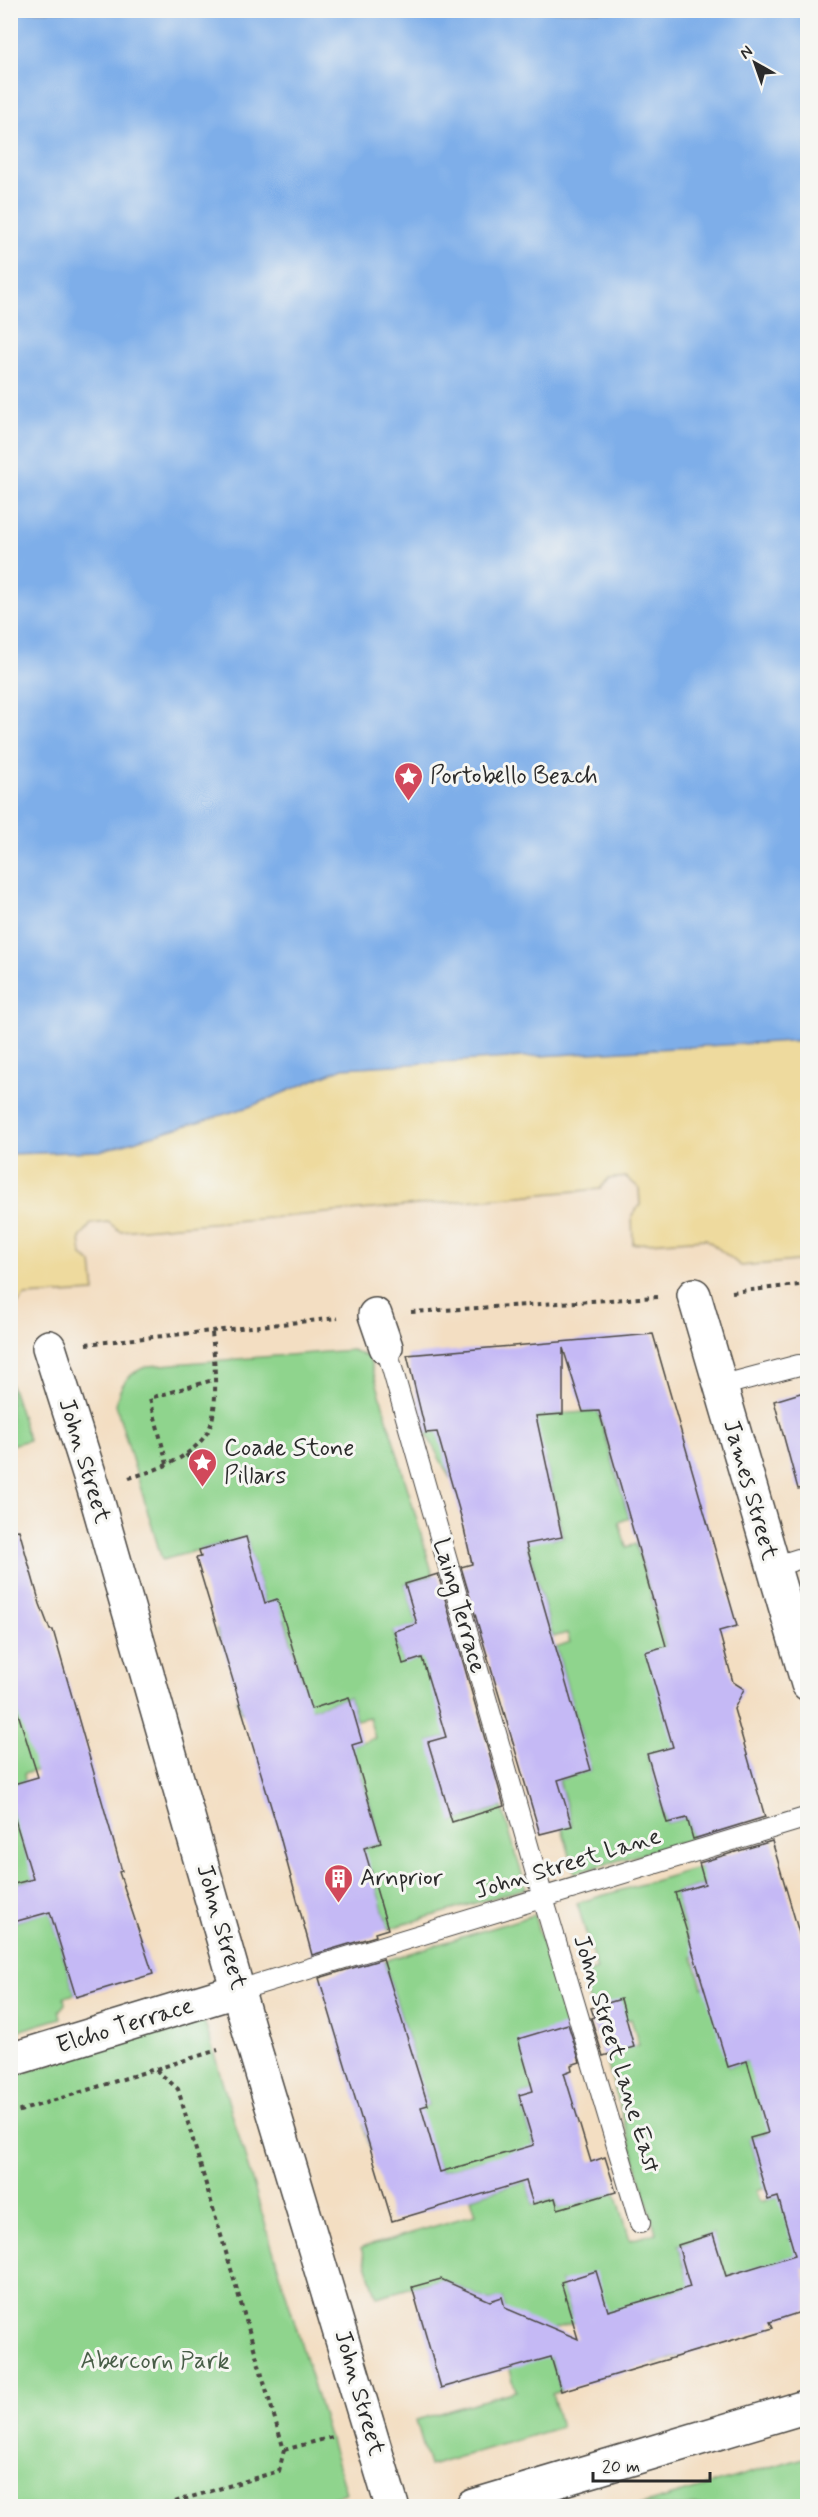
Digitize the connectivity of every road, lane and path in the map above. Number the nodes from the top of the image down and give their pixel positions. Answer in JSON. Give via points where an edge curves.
{"nodes":[{"id":1,"x":698,"y":1308,"type":"dead end"},
{"id":2,"x":375,"y":1315,"type":"dead end"},
{"id":3,"x":212,"y":1332,"type":"dead end"},
{"id":4,"x":386,"y":1347,"type":"joint"},
{"id":5,"x":53,"y":1361,"type":"dead end"},
{"id":6,"x":799,"y":1365,"type":"dead end"},
{"id":7,"x":213,"y":1379,"type":"junction"},
{"id":8,"x":720,"y":1386,"type":"junction"},
{"id":9,"x":186,"y":1454,"type":"junction"},
{"id":10,"x":167,"y":1464,"type":"junction"},
{"id":11,"x":201,"y":1473,"type":"dead end"},
{"id":12,"x":93,"y":1490,"type":"junction"},
{"id":13,"x":807,"y":1556,"type":"edge"},
{"id":14,"x":772,"y":1567,"type":"junction"},
{"id":15,"x":807,"y":1684,"type":"edge"},
{"id":16,"x":807,"y":1817,"type":"edge"},
{"id":17,"x":543,"y":1898,"type":"junction"},
{"id":18,"x":239,"y":1990,"type":"junction"},
{"id":19,"x":252,"y":2040,"type":"junction"},
{"id":20,"x":10,"y":2061,"type":"edge"},
{"id":21,"x":155,"y":2069,"type":"junction"},
{"id":22,"x":10,"y":2114,"type":"edge"},
{"id":23,"x":640,"y":2223,"type":"dead end"},
{"id":24,"x":807,"y":2406,"type":"edge"},
{"id":25,"x":369,"y":2427,"type":"junction"},
{"id":26,"x":284,"y":2450,"type":"junction"},
{"id":27,"x":161,"y":2506,"type":"edge"},
{"id":28,"x":392,"y":2506,"type":"edge"},
{"id":29,"x":473,"y":2506,"type":"edge"}],
"edges":[{"from":1,"to":8,"type":"street","name":"James Street"},
{"from":2,"to":4,"type":"street","name":"Laing Terrace"},
{"from":3,"to":7,"type":"path"},
{"from":4,"to":17,"type":"lane","name":"Laing Terrace"},
{"from":5,"to":12,"type":"street","name":"John Street"},
{"from":6,"to":8,"type":"lane"},
{"from":7,"to":9,"type":"path","via":[[208,1431]]},
{"from":7,"to":10,"type":"path","via":[[150,1398]]},
{"from":8,"to":14,"type":"street","name":"James Street"},
{"from":9,"to":10,"type":"path"},
{"from":9,"to":11,"type":"path"},
{"from":10,"to":12,"type":"path"},
{"from":12,"to":18,"type":"street","name":"John Street"},
{"from":13,"to":14,"type":"lane"},
{"from":14,"to":15,"type":"street","name":"James Street"},
{"from":16,"to":17,"type":"lane","name":"John Street Lane"},
{"from":17,"to":18,"type":"lane","name":"John Street Lane"},
{"from":17,"to":23,"type":"lane","name":"John Street Lane East"},
{"from":18,"to":19,"type":"street","name":"John Street"},
{"from":18,"to":20,"type":"street","name":"Elcho Terrace"},
{"from":19,"to":21,"type":"path"},
{"from":19,"to":25,"type":"street","name":"John Street"},
{"from":21,"to":22,"type":"path"},
{"from":21,"to":26,"type":"path","via":[[178,2088]]},
{"from":24,"to":29,"type":"street"},
{"from":25,"to":26,"type":"path"},
{"from":25,"to":28,"type":"street","name":"John Street"},
{"from":26,"to":27,"type":"path","via":[[279,2471]]}]}
